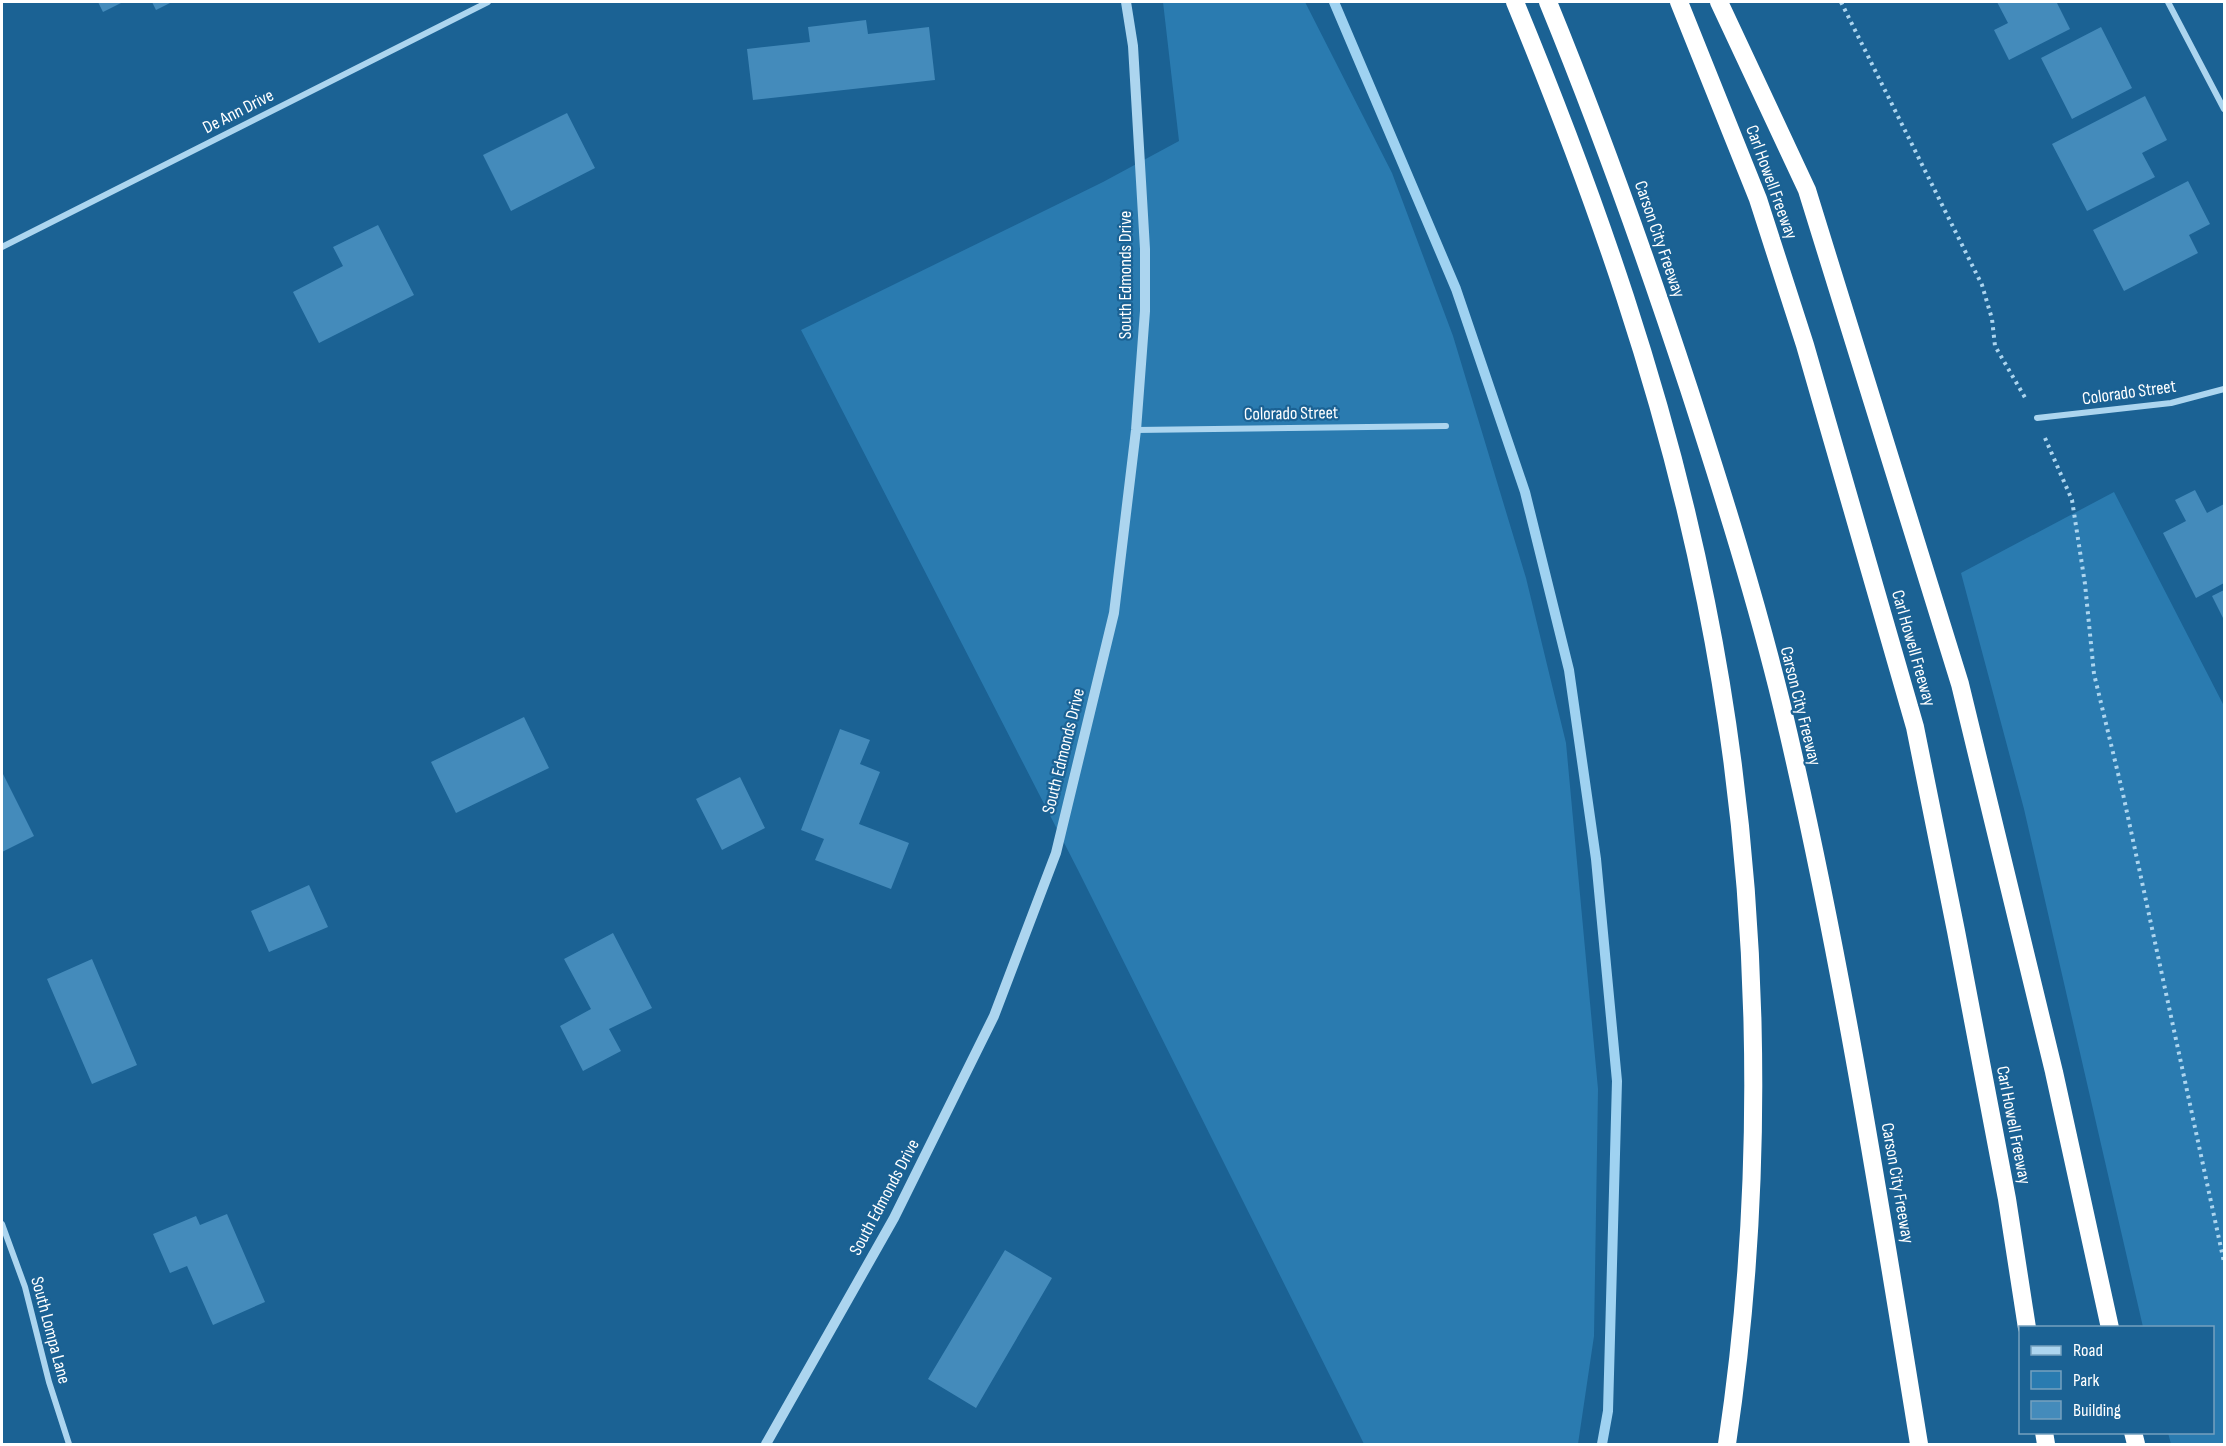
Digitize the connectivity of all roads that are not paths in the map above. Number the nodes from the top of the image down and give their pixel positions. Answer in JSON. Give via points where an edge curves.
{"nodes":[{"id":1,"x":488,"y":2,"type":"edge"},
{"id":2,"x":1126,"y":2,"type":"edge"},
{"id":3,"x":1515,"y":2,"type":"edge"},
{"id":4,"x":1548,"y":2,"type":"edge"},
{"id":5,"x":1678,"y":2,"type":"edge"},
{"id":6,"x":1719,"y":2,"type":"edge"},
{"id":7,"x":2168,"y":2,"type":"edge"},
{"id":8,"x":2224,"y":109,"type":"edge"},
{"id":9,"x":2,"y":247,"type":"edge"},
{"id":10,"x":2224,"y":389,"type":"edge"},
{"id":11,"x":2037,"y":418,"type":"road end"},
{"id":12,"x":1446,"y":426,"type":"dead end"},
{"id":13,"x":1136,"y":430,"type":"junction"},
{"id":14,"x":2,"y":1224,"type":"edge"},
{"id":15,"x":2027,"y":1326,"type":"edge"},
{"id":16,"x":2110,"y":1326,"type":"edge"},
{"id":17,"x":69,"y":1444,"type":"edge"},
{"id":18,"x":766,"y":1444,"type":"edge"},
{"id":19,"x":1727,"y":1444,"type":"edge"},
{"id":20,"x":1919,"y":1444,"type":"edge"}],
"edges":[{"from":1,"to":9,"type":"street","name":"De Ann Drive"},
{"from":2,"to":13,"type":"street","name":"South Edmonds Drive","via":[[1133,46],[1144,249],[1145,311]]},
{"from":3,"to":19,"type":"highway","via":[[1593,201],[1650,378],[1696,556],[1719,667],[1742,848],[1752,1097],[1745,1277]]},
{"from":4,"to":20,"type":"highway","name":"Carson City Freeway","via":[[1655,284],[1727,505],[1781,704],[1833,941]]},
{"from":5,"to":15,"type":"highway","name":"Carl Howell Freeway","via":[[1758,199],[1805,345],[1915,727],[2007,1199]]},
{"from":6,"to":16,"type":"highway","via":[[1807,190],[1960,684],[2054,1072]]},
{"from":7,"to":8,"type":"street"},
{"from":10,"to":11,"type":"street","name":"Colorado Street","via":[[2171,403]]},
{"from":12,"to":13,"type":"street","name":"Colorado Street"},
{"from":13,"to":18,"type":"street","name":"South Edmonds Drive","via":[[1114,613],[1056,853],[994,1016],[894,1218]]},
{"from":14,"to":17,"type":"street","name":"South Lompa Lane","via":[[25,1287]]}]}
